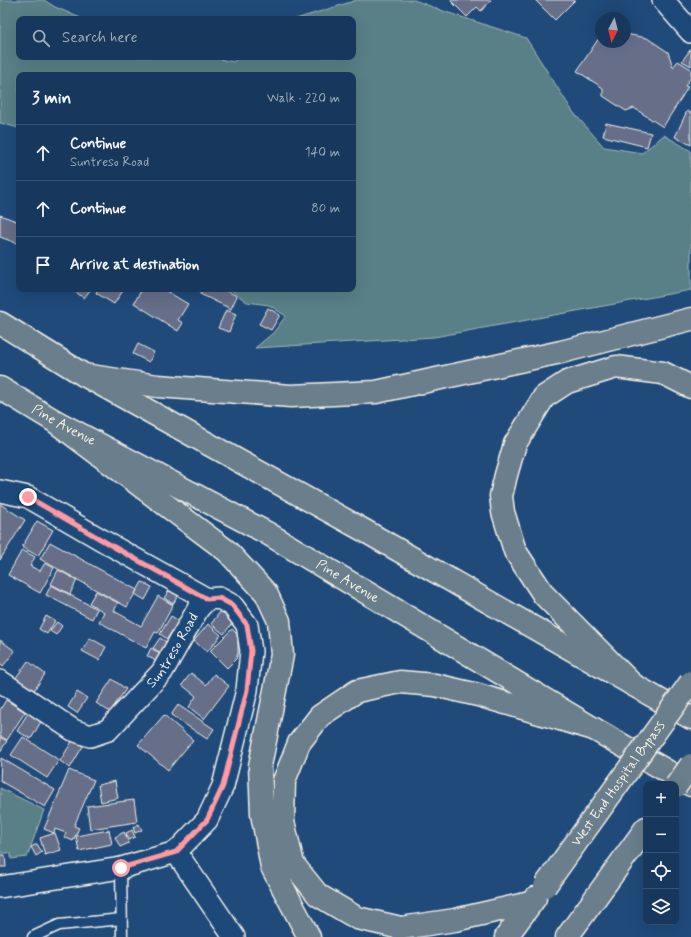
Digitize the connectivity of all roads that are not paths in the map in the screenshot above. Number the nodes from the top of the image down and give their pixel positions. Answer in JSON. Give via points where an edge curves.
{"nodes":[{"id":1,"x":663,"y":0,"type":"edge"},
{"id":2,"x":691,"y":32,"type":"edge"},
{"id":3,"x":691,"y":319,"type":"edge"},
{"id":4,"x":0,"y":323,"type":"edge"},
{"id":5,"x":84,"y":375,"type":"junction"},
{"id":6,"x":691,"y":386,"type":"edge"},
{"id":7,"x":0,"y":388,"type":"edge"},
{"id":8,"x":53,"y":420,"type":"junction"},
{"id":9,"x":0,"y":492,"type":"edge"},
{"id":10,"x":207,"y":599,"type":"junction"},
{"id":11,"x":0,"y":681,"type":"edge"},
{"id":12,"x":691,"y":682,"type":"edge"},
{"id":13,"x":633,"y":685,"type":"junction"},
{"id":14,"x":691,"y":718,"type":"edge"},
{"id":15,"x":594,"y":729,"type":"junction"},
{"id":16,"x":691,"y":765,"type":"edge"},
{"id":17,"x":679,"y":782,"type":"edge"},
{"id":18,"x":691,"y":785,"type":"edge"},
{"id":19,"x":643,"y":832,"type":"edge"},
{"id":20,"x":176,"y":852,"type":"junction"},
{"id":21,"x":121,"y":868,"type":"junction"},
{"id":22,"x":0,"y":887,"type":"edge"},
{"id":23,"x":530,"y":903,"type":"junction"},
{"id":24,"x":122,"y":919,"type":"junction"},
{"id":25,"x":578,"y":927,"type":"edge"},
{"id":26,"x":33,"y":937,"type":"edge"},
{"id":27,"x":122,"y":937,"type":"edge"},
{"id":28,"x":234,"y":937,"type":"edge"},
{"id":29,"x":309,"y":937,"type":"edge"},
{"id":30,"x":506,"y":937,"type":"edge"}],
"edges":[{"from":1,"to":2,"type":"street"},
{"from":3,"to":5,"type":"main road","via":[[561,352],[376,392],[291,396],[158,386]]},
{"from":4,"to":5,"type":"main road"},
{"from":5,"to":13,"type":"main road","via":[[365,531]]},
{"from":6,"to":13,"type":"main road","via":[[663,372],[616,367],[567,382],[544,397],[519,437],[501,496],[503,512],[515,551],[544,595]]},
{"from":7,"to":8,"type":"main road","name":"Pine Avenue"},
{"from":8,"to":15,"type":"main road","name":"Pine Avenue","via":[[267,533]]},
{"from":8,"to":29,"type":"main road","via":[[227,551],[266,592],[279,621],[282,655],[260,766],[262,814],[272,867]]},
{"from":9,"to":10,"type":"street","via":[[28,497]]},
{"from":10,"to":11,"type":"street","name":"Suntreso Road","via":[[198,608],[162,672],[108,730],[90,736],[73,730]]},
{"from":10,"to":20,"type":"street","name":"Suntreso Road","via":[[219,598],[232,605],[247,625],[251,651],[247,690],[223,786],[207,820]]},
{"from":12,"to":23,"type":"main road","name":"West End Hospital Bypass","bridge":true,"via":[[545,886]]},
{"from":13,"to":14,"type":"main road"},
{"from":15,"to":18,"type":"main road","name":"Pine Avenue"},
{"from":15,"to":23,"type":"main road","via":[[478,695],[435,685],[400,682],[357,691],[320,716],[299,743],[284,781],[283,821],[293,864],[318,895],[357,918],[401,928],[455,920]]},
{"from":16,"to":17,"type":"main road","bridge":true},
{"from":19,"to":25,"type":"main road"},
{"from":20,"to":21,"type":"street","name":"Suntreso Road"},
{"from":20,"to":28,"type":"street"},
{"from":21,"to":22,"type":"street","name":"Suntreso Road"},
{"from":21,"to":24,"type":"lane"},
{"from":23,"to":30,"type":"main road","name":"West End Hospital Bypass"},
{"from":24,"to":26,"type":"lane","via":[[59,925]]},
{"from":24,"to":27,"type":"lane"}]}
